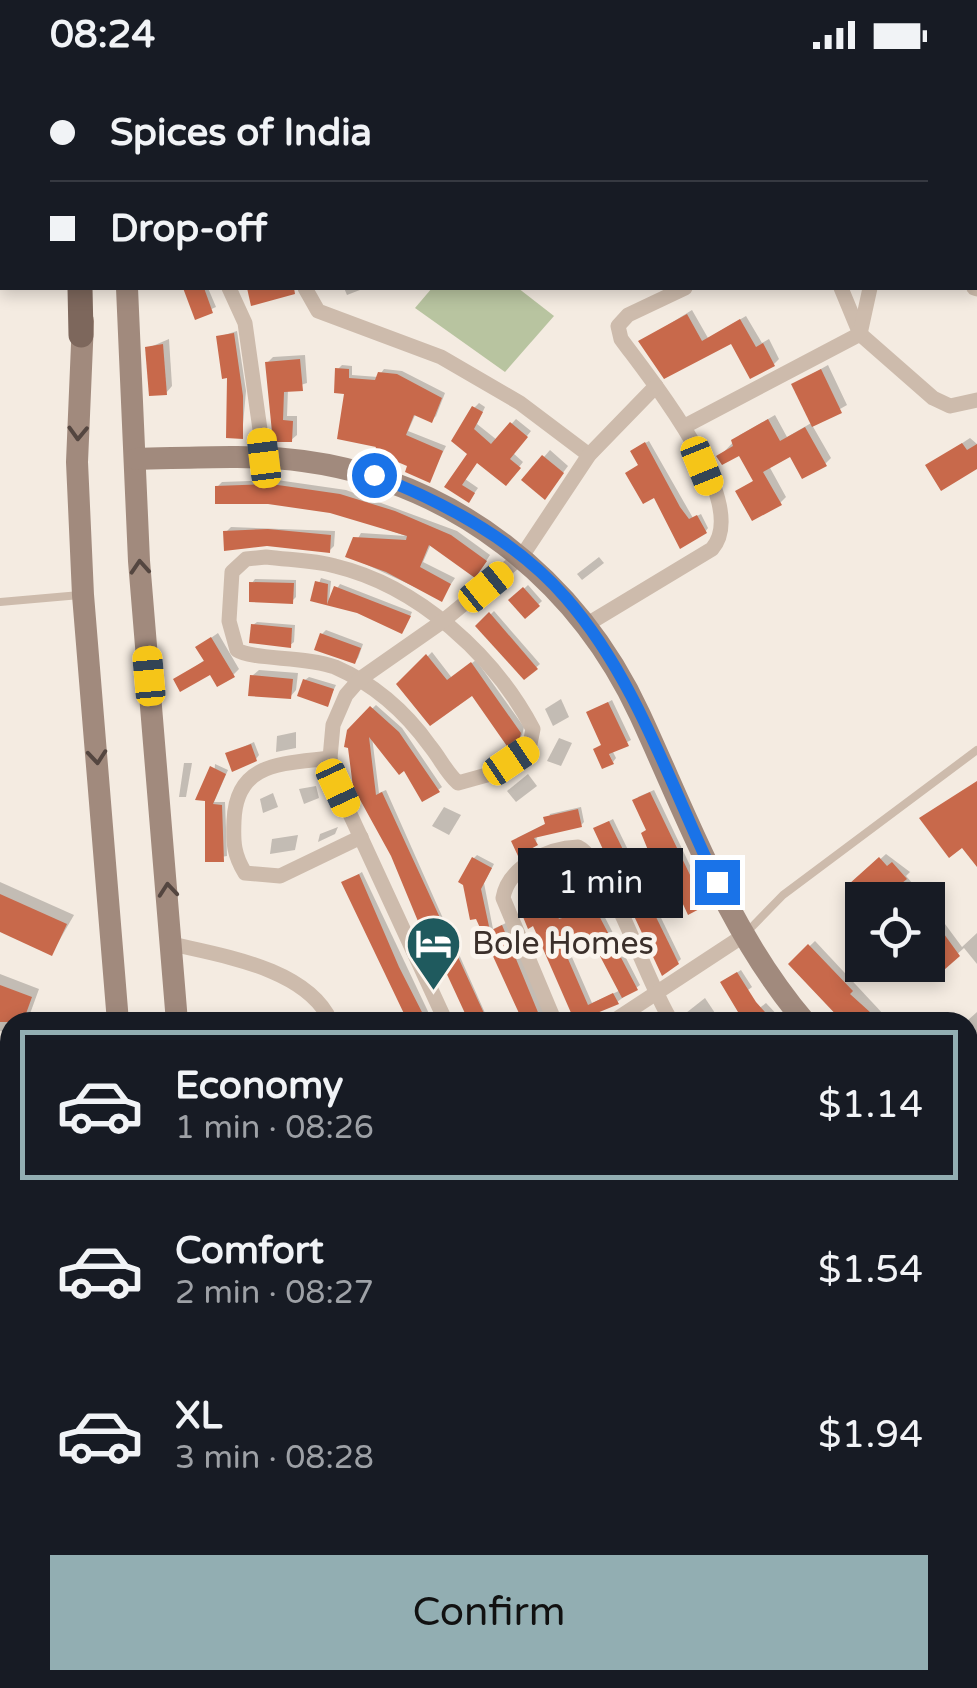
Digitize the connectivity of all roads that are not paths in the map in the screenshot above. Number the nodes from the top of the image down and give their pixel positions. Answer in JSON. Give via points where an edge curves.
{"nodes":[{"id":1,"x":84,"y":290,"type":"edge"},
{"id":2,"x":127,"y":290,"type":"edge"},
{"id":3,"x":141,"y":290,"type":"edge"},
{"id":4,"x":230,"y":290,"type":"edge"},
{"id":5,"x":305,"y":290,"type":"edge"},
{"id":6,"x":681,"y":290,"type":"edge"},
{"id":7,"x":842,"y":290,"type":"edge"},
{"id":8,"x":870,"y":290,"type":"edge"},
{"id":9,"x":860,"y":334,"type":"junction"},
{"id":10,"x":81,"y":336,"type":"joint"},
{"id":11,"x":129,"y":337,"type":"junction"},
{"id":12,"x":656,"y":386,"type":"junction"},
{"id":13,"x":977,"y":400,"type":"edge"},
{"id":14,"x":686,"y":426,"type":"junction"},
{"id":15,"x":589,"y":455,"type":"junction"},
{"id":16,"x":264,"y":458,"type":"junction"},
{"id":17,"x":136,"y":459,"type":"junction"},
{"id":18,"x":522,"y":556,"type":"junction"},
{"id":19,"x":84,"y":595,"type":"junction"},
{"id":20,"x":0,"y":602,"type":"edge"},
{"id":21,"x":443,"y":621,"type":"junction"},
{"id":22,"x":586,"y":626,"type":"junction"},
{"id":23,"x":360,"y":679,"type":"junction"},
{"id":24,"x":977,"y":750,"type":"edge"},
{"id":25,"x":330,"y":758,"type":"junction"},
{"id":26,"x":361,"y":838,"type":"junction"},
{"id":27,"x":743,"y":936,"type":"junction"},
{"id":28,"x":172,"y":944,"type":"junction"},
{"id":29,"x":655,"y":996,"type":"junction"},
{"id":30,"x":117,"y":1012,"type":"edge"},
{"id":31,"x":177,"y":1012,"type":"edge"},
{"id":32,"x":324,"y":1012,"type":"edge"},
{"id":33,"x":441,"y":1012,"type":"edge"},
{"id":34,"x":551,"y":1012,"type":"edge"},
{"id":35,"x":629,"y":1012,"type":"edge"},
{"id":36,"x":665,"y":1012,"type":"edge"},
{"id":37,"x":796,"y":1012,"type":"edge"}],
"edges":[{"from":1,"to":10,"type":"main road"},
{"from":2,"to":11,"type":"main road"},
{"from":3,"to":11,"type":"main road"},
{"from":4,"to":16,"type":"street","via":[[245,323]]},
{"from":5,"to":15,"type":"street","via":[[318,312],[454,363]]},
{"from":6,"to":12,"type":"street","via":[[618,326]]},
{"from":7,"to":9,"type":"street"},
{"from":8,"to":9,"type":"street"},
{"from":9,"to":13,"type":"street","via":[[932,398],[950,406]]},
{"from":9,"to":14,"type":"street"},
{"from":10,"to":19,"type":"main road","one_way":true,"via":[[77,462]]},
{"from":11,"to":17,"type":"main road"},
{"from":12,"to":14,"type":"street"},
{"from":12,"to":15,"type":"street"},
{"from":14,"to":22,"type":"street","via":[[714,494],[721,538]]},
{"from":15,"to":18,"type":"street"},
{"from":16,"to":17,"type":"main road"},
{"from":16,"to":18,"type":"main road","via":[[336,466],[414,490]]},
{"from":28,"to":17,"type":"main road","one_way":true},
{"from":18,"to":21,"type":"street"},
{"from":18,"to":22,"type":"main road"},
{"from":19,"to":20,"type":"lane"},
{"from":19,"to":30,"type":"main road","one_way":true},
{"from":21,"to":23,"type":"street"},
{"from":21,"to":23,"type":"street","via":[[484,659],[526,714],[529,749],[494,773],[458,783],[417,727]]},
{"from":21,"to":23,"type":"street","via":[[389,587],[336,566],[266,557],[238,564],[228,589],[236,650],[312,660]]},
{"from":22,"to":27,"type":"main road","via":[[638,710]]},
{"from":23,"to":25,"type":"street","via":[[333,725]]},
{"from":24,"to":27,"type":"lane","via":[[783,895]]},
{"from":25,"to":26,"type":"street"},
{"from":25,"to":26,"type":"street","via":[[270,768],[241,784],[233,850],[246,873],[259,878],[280,876]]},
{"from":26,"to":33,"type":"street"},
{"from":27,"to":29,"type":"street"},
{"from":27,"to":37,"type":"main road"},
{"from":28,"to":31,"type":"main road"},
{"from":28,"to":32,"type":"street","via":[[307,990]]},
{"from":29,"to":34,"type":"street","via":[[597,863],[588,852],[566,847],[522,866],[506,882],[503,898]]},
{"from":29,"to":35,"type":"street"},
{"from":29,"to":36,"type":"street"}]}
